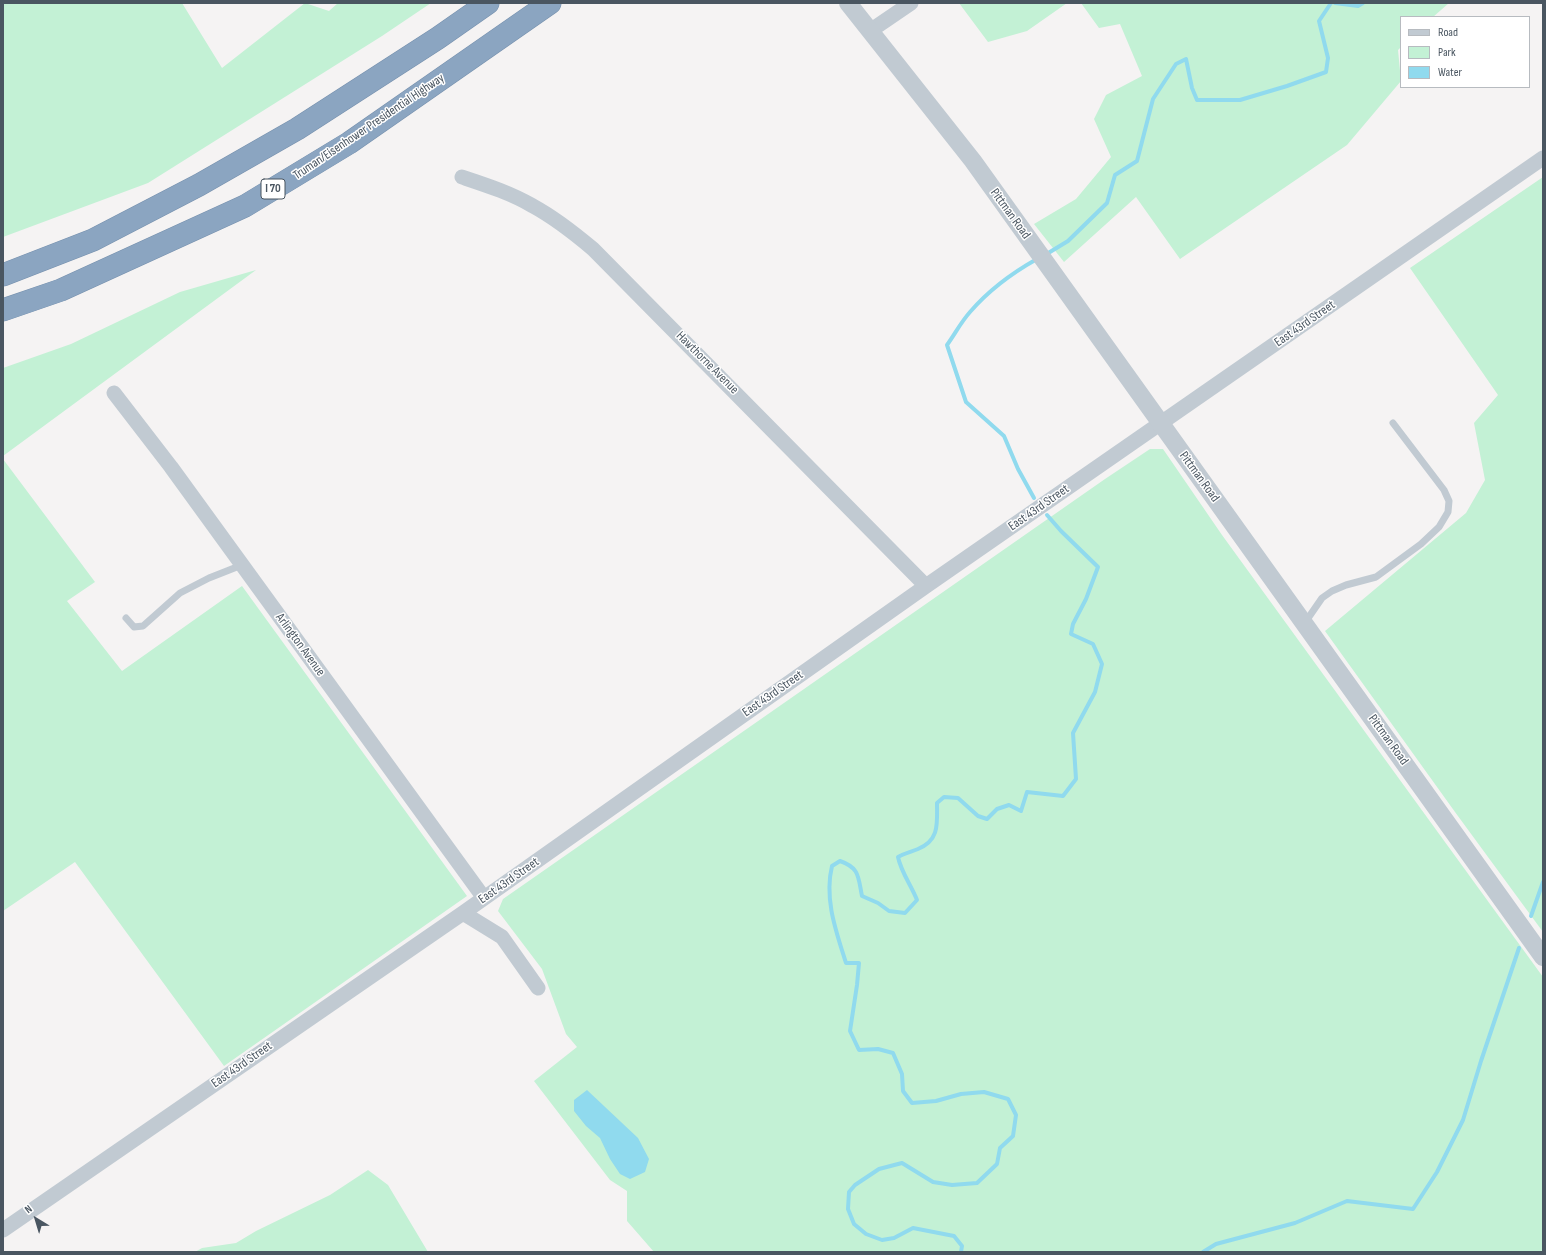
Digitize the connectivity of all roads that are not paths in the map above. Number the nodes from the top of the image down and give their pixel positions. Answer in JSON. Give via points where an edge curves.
{"nodes":[{"id":1,"x":488,"y":3,"type":"edge"},
{"id":2,"x":550,"y":3,"type":"edge"},
{"id":3,"x":848,"y":3,"type":"edge"},
{"id":4,"x":911,"y":3,"type":"edge"},
{"id":5,"x":870,"y":31,"type":"junction"},
{"id":6,"x":1543,"y":158,"type":"edge"},
{"id":7,"x":462,"y":177,"type":"dead end"},
{"id":8,"x":3,"y":275,"type":"edge"},
{"id":9,"x":3,"y":310,"type":"edge"},
{"id":10,"x":114,"y":393,"type":"dead end"},
{"id":11,"x":1393,"y":423,"type":"dead end"},
{"id":12,"x":1161,"y":424,"type":"junction"},
{"id":13,"x":242,"y":565,"type":"junction"},
{"id":14,"x":926,"y":586,"type":"junction"},
{"id":15,"x":126,"y":618,"type":"dead end"},
{"id":16,"x":1304,"y":624,"type":"junction"},
{"id":17,"x":484,"y":898,"type":"junction"},
{"id":18,"x":463,"y":913,"type":"junction"},
{"id":19,"x":1543,"y":956,"type":"edge"},
{"id":20,"x":538,"y":988,"type":"dead end"},
{"id":21,"x":3,"y":1230,"type":"edge"}],
"edges":[{"from":1,"to":8,"type":"highway","via":[[297,129],[199,185],[93,240]]},
{"from":2,"to":9,"type":"highway","name":"Truman/Eisenhower Presidential Highway","number":"I 70","via":[[349,143],[245,206],[61,290]]},
{"from":3,"to":5,"type":"street","name":"Pittman Road"},
{"from":4,"to":5,"type":"street"},
{"from":5,"to":12,"type":"street","name":"Pittman Road","via":[[973,161]]},
{"from":6,"to":12,"type":"street","name":"East 43rd Street"},
{"from":7,"to":14,"type":"street","name":"Hawthorne Avenue","via":[[496,188],[532,205],[562,224],[593,249]]},
{"from":10,"to":13,"type":"street","name":"Arlington Avenue"},
{"from":11,"to":16,"type":"lane","via":[[1444,490],[1449,501],[1448,512],[1439,528],[1376,577],[1346,585],[1322,598]]},
{"from":12,"to":14,"type":"street","name":"East 43rd Street"},
{"from":12,"to":16,"type":"street","name":"Pittman Road"},
{"from":13,"to":15,"type":"lane","via":[[180,593],[144,626],[134,627]]},
{"from":13,"to":17,"type":"street","name":"Arlington Avenue"},
{"from":14,"to":17,"type":"street","name":"East 43rd Street"},
{"from":16,"to":19,"type":"street","name":"Pittman Road"},
{"from":17,"to":18,"type":"street","name":"East 43rd Street"},
{"from":18,"to":20,"type":"street","via":[[502,937]]},
{"from":18,"to":21,"type":"street","name":"East 43rd Street"}]}
